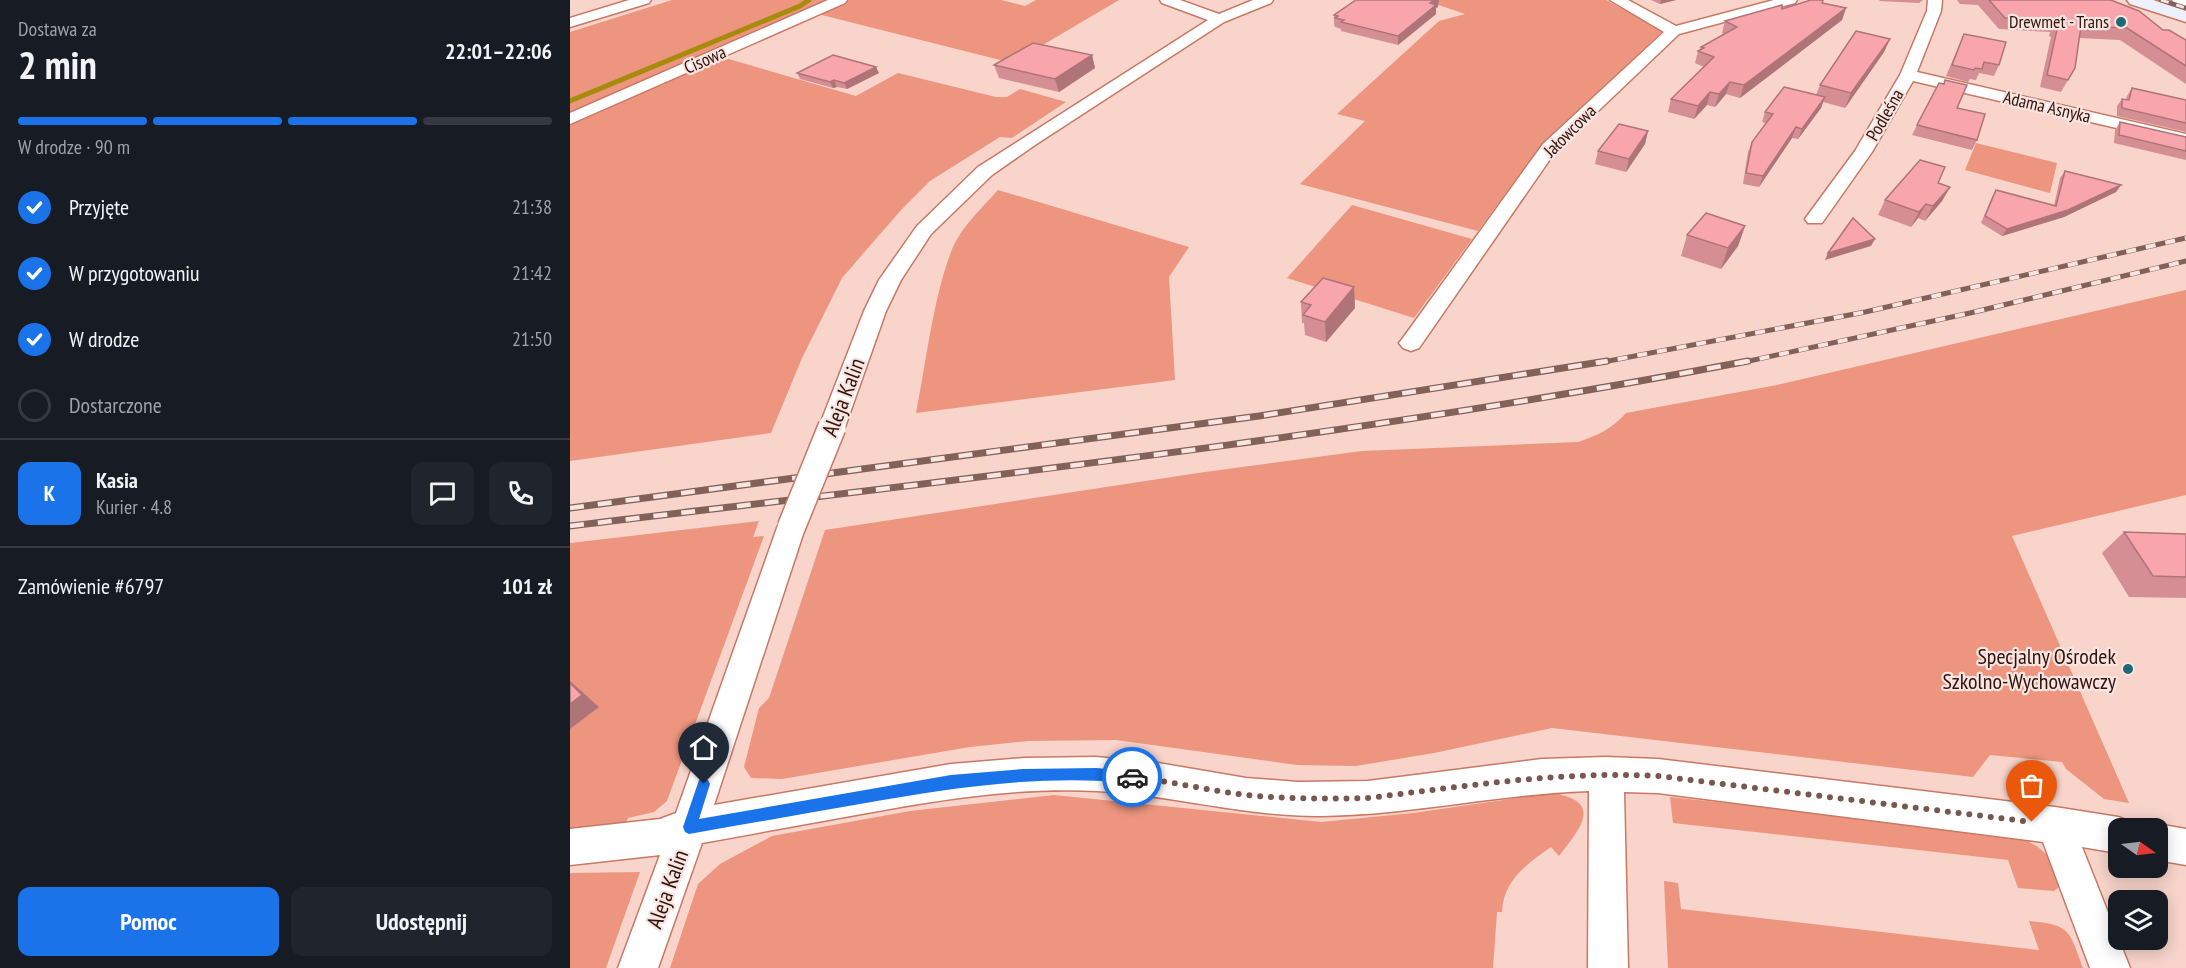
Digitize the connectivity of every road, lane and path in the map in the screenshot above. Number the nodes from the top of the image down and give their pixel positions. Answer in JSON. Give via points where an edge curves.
{"nodes":[{"id":1,"x":644,"y":0,"type":"edge"},
{"id":2,"x":840,"y":0,"type":"edge"},
{"id":3,"x":1167,"y":0,"type":"edge"},
{"id":4,"x":1266,"y":0,"type":"edge"},
{"id":5,"x":1617,"y":0,"type":"edge"},
{"id":6,"x":1790,"y":0,"type":"edge"},
{"id":7,"x":1935,"y":0,"type":"edge"},
{"id":8,"x":2136,"y":0,"type":"edge"},
{"id":9,"x":2179,"y":0,"type":"edge"},
{"id":10,"x":2186,"y":2,"type":"edge"},
{"id":11,"x":2186,"y":16,"type":"edge"},
{"id":12,"x":1219,"y":19,"type":"junction"},
{"id":13,"x":570,"y":23,"type":"edge"},
{"id":14,"x":1674,"y":31,"type":"junction"},
{"id":15,"x":1908,"y":75,"type":"junction"},
{"id":16,"x":570,"y":119,"type":"edge"},
{"id":17,"x":2186,"y":139,"type":"edge"},
{"id":18,"x":1815,"y":219,"type":"dead end"},
{"id":19,"x":1411,"y":343,"type":"dead end"},
{"id":20,"x":1606,"y":774,"type":"junction"},
{"id":21,"x":2055,"y":825,"type":"junction"},
{"id":22,"x":689,"y":827,"type":"junction"},
{"id":23,"x":2108,"y":833,"type":"edge"},
{"id":24,"x":2168,"y":844,"type":"edge"},
{"id":25,"x":570,"y":847,"type":"edge"},
{"id":26,"x":2186,"y":847,"type":"edge"},
{"id":27,"x":638,"y":968,"type":"edge"},
{"id":28,"x":1608,"y":968,"type":"edge"},
{"id":29,"x":2110,"y":968,"type":"edge"}],
"edges":[{"from":1,"to":13,"type":"street"},
{"from":2,"to":16,"type":"street","name":"Cisowa"},
{"from":3,"to":12,"type":"street"},
{"from":4,"to":12,"type":"street","name":"Aleja Kalin"},
{"from":5,"to":14,"type":"street"},
{"from":6,"to":14,"type":"street","name":"Jałowcowa"},
{"from":7,"to":15,"type":"street","name":"Podleśna"},
{"from":8,"to":11,"type":"street"},
{"from":9,"to":10,"type":"street"},
{"from":12,"to":22,"type":"street","name":"Aleja Kalin","bridge":true,"via":[[985,171],[924,230],[890,280],[791,528]]},
{"from":14,"to":19,"type":"street","name":"Jałowcowa","via":[[1549,148]]},
{"from":15,"to":17,"type":"street","name":"Adama Asnyka"},
{"from":15,"to":18,"type":"street","name":"Podleśna","via":[[1863,152]]},
{"from":20,"to":21,"type":"street","via":[[1658,776]]},
{"from":20,"to":22,"type":"street","via":[[1542,776],[1368,798],[1310,799],[1246,795],[1096,774],[1023,775],[951,782]]},
{"from":20,"to":28,"type":"street"},
{"from":21,"to":23,"type":"street"},
{"from":21,"to":29,"type":"street"},
{"from":22,"to":25,"type":"street","via":[[660,837]]},
{"from":22,"to":27,"type":"street","name":"Aleja Kalin"},
{"from":24,"to":26,"type":"street"}]}
